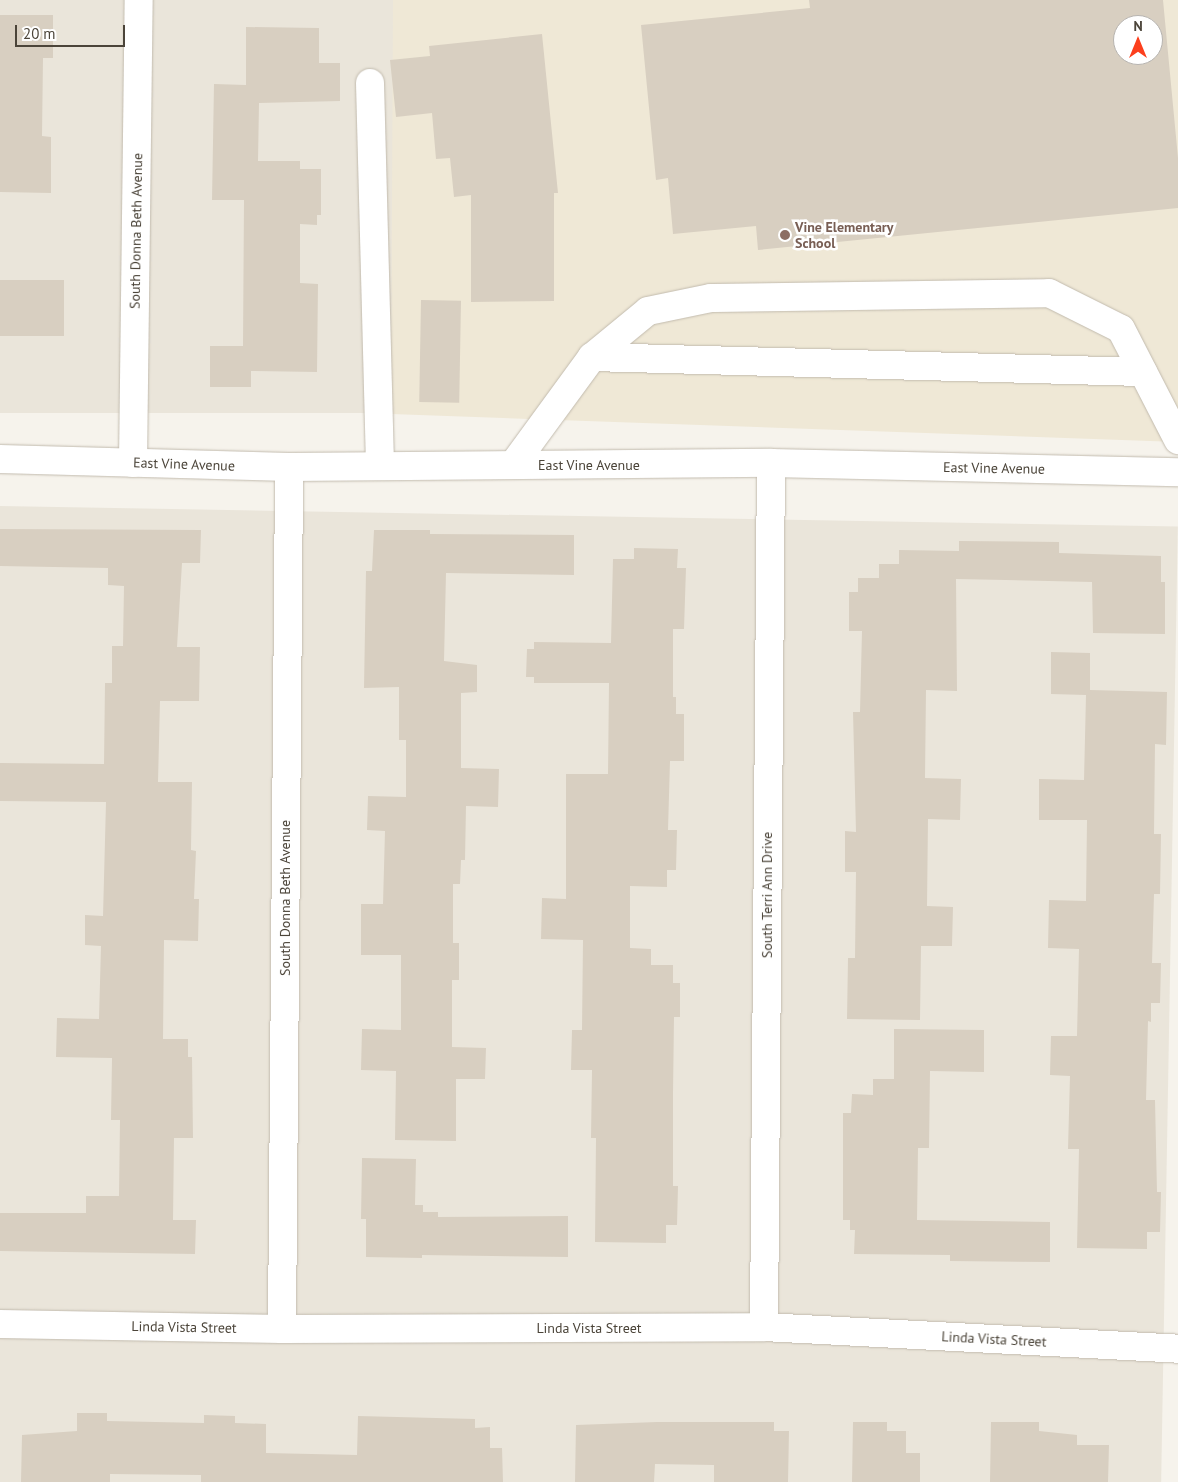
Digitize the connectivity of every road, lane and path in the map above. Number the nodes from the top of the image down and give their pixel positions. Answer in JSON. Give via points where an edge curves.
{"nodes":[{"id":1,"x":139,"y":0,"type":"edge"},
{"id":2,"x":370,"y":83,"type":"dead end"},
{"id":3,"x":592,"y":356,"type":"junction"},
{"id":4,"x":1143,"y":372,"type":"junction"},
{"id":5,"x":1178,"y":440,"type":"edge"},
{"id":6,"x":0,"y":459,"type":"edge"},
{"id":7,"x":133,"y":463,"type":"junction"},
{"id":8,"x":771,"y":463,"type":"junction"},
{"id":9,"x":512,"y":465,"type":"junction"},
{"id":10,"x":380,"y":466,"type":"junction"},
{"id":11,"x":289,"y":467,"type":"junction"},
{"id":12,"x":1178,"y":472,"type":"edge"},
{"id":13,"x":0,"y":1324,"type":"edge"},
{"id":14,"x":764,"y":1327,"type":"junction"},
{"id":15,"x":282,"y":1329,"type":"junction"},
{"id":16,"x":1178,"y":1350,"type":"edge"}],
"edges":[{"from":1,"to":7,"type":"street","name":"South Donna Beth Avenue"},
{"from":2,"to":10,"type":"street"},
{"from":3,"to":4,"type":"street"},
{"from":3,"to":4,"type":"street","via":[[648,311],[711,298],[1049,293],[1121,329]]},
{"from":3,"to":9,"type":"street"},
{"from":4,"to":5,"type":"street"},
{"from":6,"to":7,"type":"street","name":"East Vine Avenue"},
{"from":7,"to":11,"type":"street","name":"East Vine Avenue"},
{"from":8,"to":9,"type":"street","name":"East Vine Avenue"},
{"from":8,"to":12,"type":"street","name":"East Vine Avenue"},
{"from":8,"to":14,"type":"street","name":"South Terri Ann Drive"},
{"from":9,"to":10,"type":"street","name":"East Vine Avenue"},
{"from":10,"to":11,"type":"street","name":"East Vine Avenue"},
{"from":11,"to":15,"type":"street","name":"South Donna Beth Avenue"},
{"from":13,"to":15,"type":"street","name":"Linda Vista Street"},
{"from":14,"to":15,"type":"street","name":"Linda Vista Street"},
{"from":14,"to":16,"type":"street","name":"Linda Vista Street"}]}
